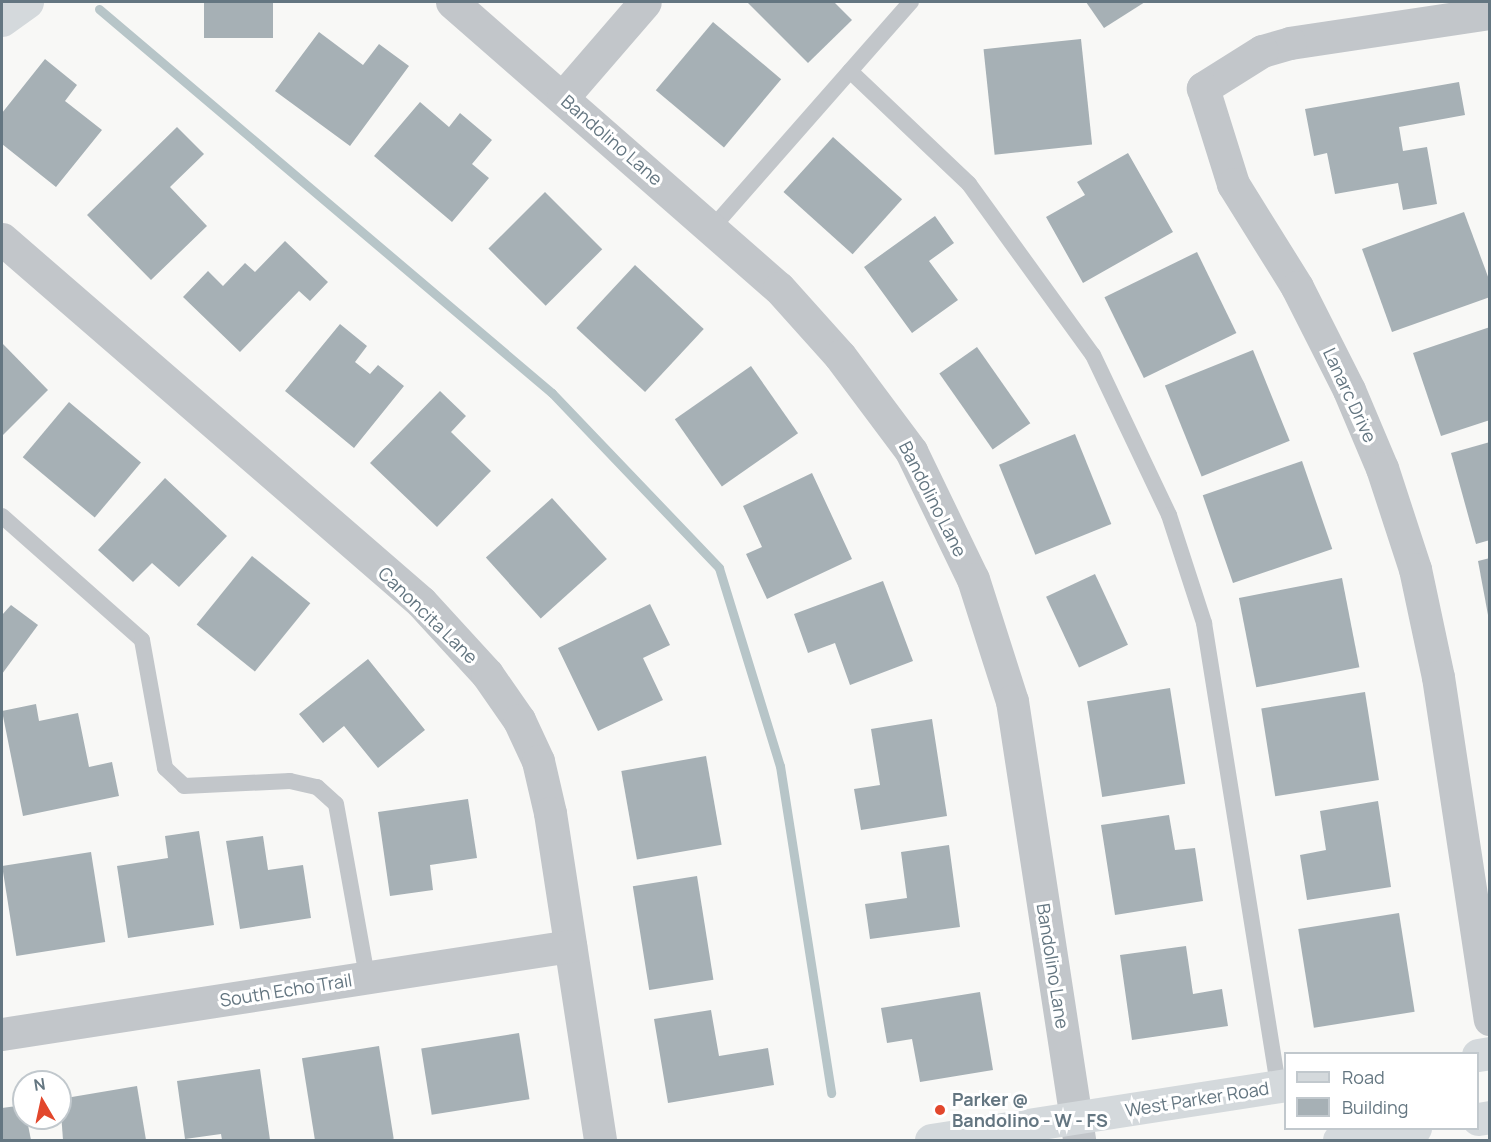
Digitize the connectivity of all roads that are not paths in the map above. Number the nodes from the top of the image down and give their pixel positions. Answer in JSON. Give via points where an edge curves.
{"nodes":[{"id":1,"x":27,"y":2,"type":"edge"},
{"id":2,"x":452,"y":2,"type":"edge"},
{"id":3,"x":645,"y":2,"type":"edge"},
{"id":4,"x":911,"y":2,"type":"edge"},
{"id":5,"x":1490,"y":13,"type":"edge"},
{"id":6,"x":2,"y":20,"type":"edge"},
{"id":7,"x":850,"y":71,"type":"junction"},
{"id":8,"x":563,"y":97,"type":"junction"},
{"id":9,"x":712,"y":227,"type":"junction"},
{"id":10,"x":2,"y":239,"type":"edge"},
{"id":11,"x":2,"y":516,"type":"edge"},
{"id":12,"x":570,"y":946,"type":"junction"},
{"id":13,"x":367,"y":977,"type":"junction"},
{"id":14,"x":1490,"y":1019,"type":"edge"},
{"id":15,"x":2,"y":1034,"type":"edge"},
{"id":16,"x":1282,"y":1086,"type":"edge"},
{"id":17,"x":1078,"y":1129,"type":"edge"},
{"id":18,"x":1403,"y":1130,"type":"edge"},
{"id":19,"x":600,"y":1140,"type":"edge"},
{"id":20,"x":931,"y":1140,"type":"edge"},
{"id":21,"x":1339,"y":1140,"type":"edge"}],
"edges":[{"from":1,"to":6,"type":"main road"},
{"from":2,"to":8,"type":"street","name":"Bandolino Lane"},
{"from":3,"to":8,"type":"street"},
{"from":4,"to":7,"type":"lane"},
{"from":5,"to":14,"type":"street","name":"Lanarc Drive","via":[[1290,43],[1262,51],[1203,88],[1233,184],[1297,287],[1349,390],[1382,468],[1415,569],[1438,677]]},
{"from":7,"to":9,"type":"lane"},
{"from":7,"to":16,"type":"lane","via":[[969,184],[1094,355],[1168,515],[1204,623]]},
{"from":8,"to":9,"type":"street","name":"Bandolino Lane"},
{"from":9,"to":17,"type":"street","name":"Bandolino Lane","via":[[779,288],[878,404],[911,451],[973,579],[1012,701]]},
{"from":10,"to":12,"type":"street","name":"Canoncita Lane","via":[[421,602],[487,674],[519,720],[538,761]]},
{"from":11,"to":13,"type":"lane","via":[[142,640],[165,768],[184,786],[290,781],[316,787],[336,804]]},
{"from":12,"to":13,"type":"street","name":"South Echo Trail"},
{"from":12,"to":19,"type":"street","name":"Canoncita Lane"},
{"from":13,"to":15,"type":"street","name":"South Echo Trail"},
{"from":16,"to":17,"type":"main road","name":"West Parker Road"},
{"from":17,"to":20,"type":"main road","name":"West Parker Road"},
{"from":18,"to":21,"type":"main road"}]}
